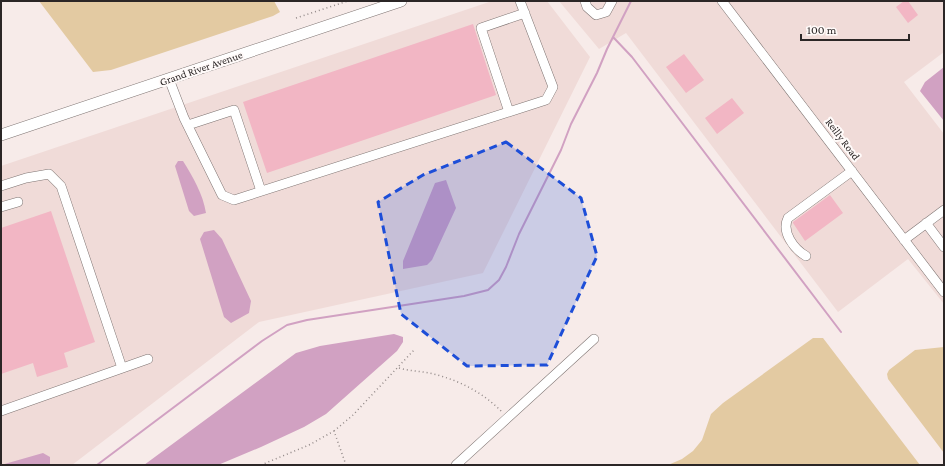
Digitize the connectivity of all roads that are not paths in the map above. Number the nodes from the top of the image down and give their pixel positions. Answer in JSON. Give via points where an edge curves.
{"nodes":[{"id":1,"x":400,"y":1,"type":"edge"},
{"id":2,"x":520,"y":1,"type":"edge"},
{"id":3,"x":585,"y":1,"type":"edge"},
{"id":4,"x":612,"y":1,"type":"edge"},
{"id":5,"x":722,"y":1,"type":"edge"},
{"id":6,"x":388,"y":3,"type":"edge"},
{"id":7,"x":525,"y":13,"type":"junction"},
{"id":8,"x":169,"y":79,"type":"junction"},
{"id":9,"x":509,"y":112,"type":"junction"},
{"id":10,"x":188,"y":126,"type":"junction"},
{"id":11,"x":1,"y":135,"type":"edge"},
{"id":12,"x":852,"y":171,"type":"junction"},
{"id":13,"x":1,"y":186,"type":"edge"},
{"id":14,"x":261,"y":191,"type":"junction"},
{"id":15,"x":18,"y":202,"type":"dead end"},
{"id":16,"x":1,"y":207,"type":"edge"},
{"id":17,"x":944,"y":210,"type":"edge"},
{"id":18,"x":926,"y":223,"type":"junction"},
{"id":19,"x":904,"y":240,"type":"junction"},
{"id":20,"x":944,"y":248,"type":"edge"},
{"id":21,"x":806,"y":256,"type":"dead end"},
{"id":22,"x":944,"y":292,"type":"edge"},
{"id":23,"x":594,"y":339,"type":"dead end"},
{"id":24,"x":148,"y":359,"type":"dead end"},
{"id":25,"x":122,"y":368,"type":"junction"},
{"id":26,"x":1,"y":412,"type":"edge"},
{"id":27,"x":456,"y":465,"type":"edge"}],
"edges":[{"from":1,"to":6,"type":"main road","name":"Grand River Avenue"},
{"from":2,"to":7,"type":"lane"},
{"from":3,"to":4,"type":"lane","via":[[587,7],[596,15],[606,12]]},
{"from":5,"to":12,"type":"lane","name":"Reilly Road"},
{"from":6,"to":8,"type":"main road","name":"Grand River Avenue"},
{"from":7,"to":9,"type":"lane","via":[[553,87],[546,100]]},
{"from":7,"to":9,"type":"lane","via":[[481,28]]},
{"from":8,"to":10,"type":"lane"},
{"from":8,"to":11,"type":"main road","name":"Grand River Avenue"},
{"from":9,"to":14,"type":"lane"},
{"from":10,"to":14,"type":"lane","via":[[222,195],[234,200]]},
{"from":10,"to":14,"type":"lane","via":[[234,110]]},
{"from":12,"to":19,"type":"lane","name":"Reilly Road"},
{"from":12,"to":21,"type":"lane","via":[[788,218],[788,235],[799,252]]},
{"from":13,"to":25,"type":"lane","via":[[49,174],[61,186]]},
{"from":15,"to":16,"type":"lane"},
{"from":17,"to":18,"type":"lane"},
{"from":18,"to":19,"type":"lane"},
{"from":18,"to":20,"type":"lane"},
{"from":19,"to":22,"type":"lane","name":"Reilly Road"},
{"from":23,"to":27,"type":"lane"},
{"from":24,"to":25,"type":"lane"},
{"from":25,"to":26,"type":"lane"}]}
